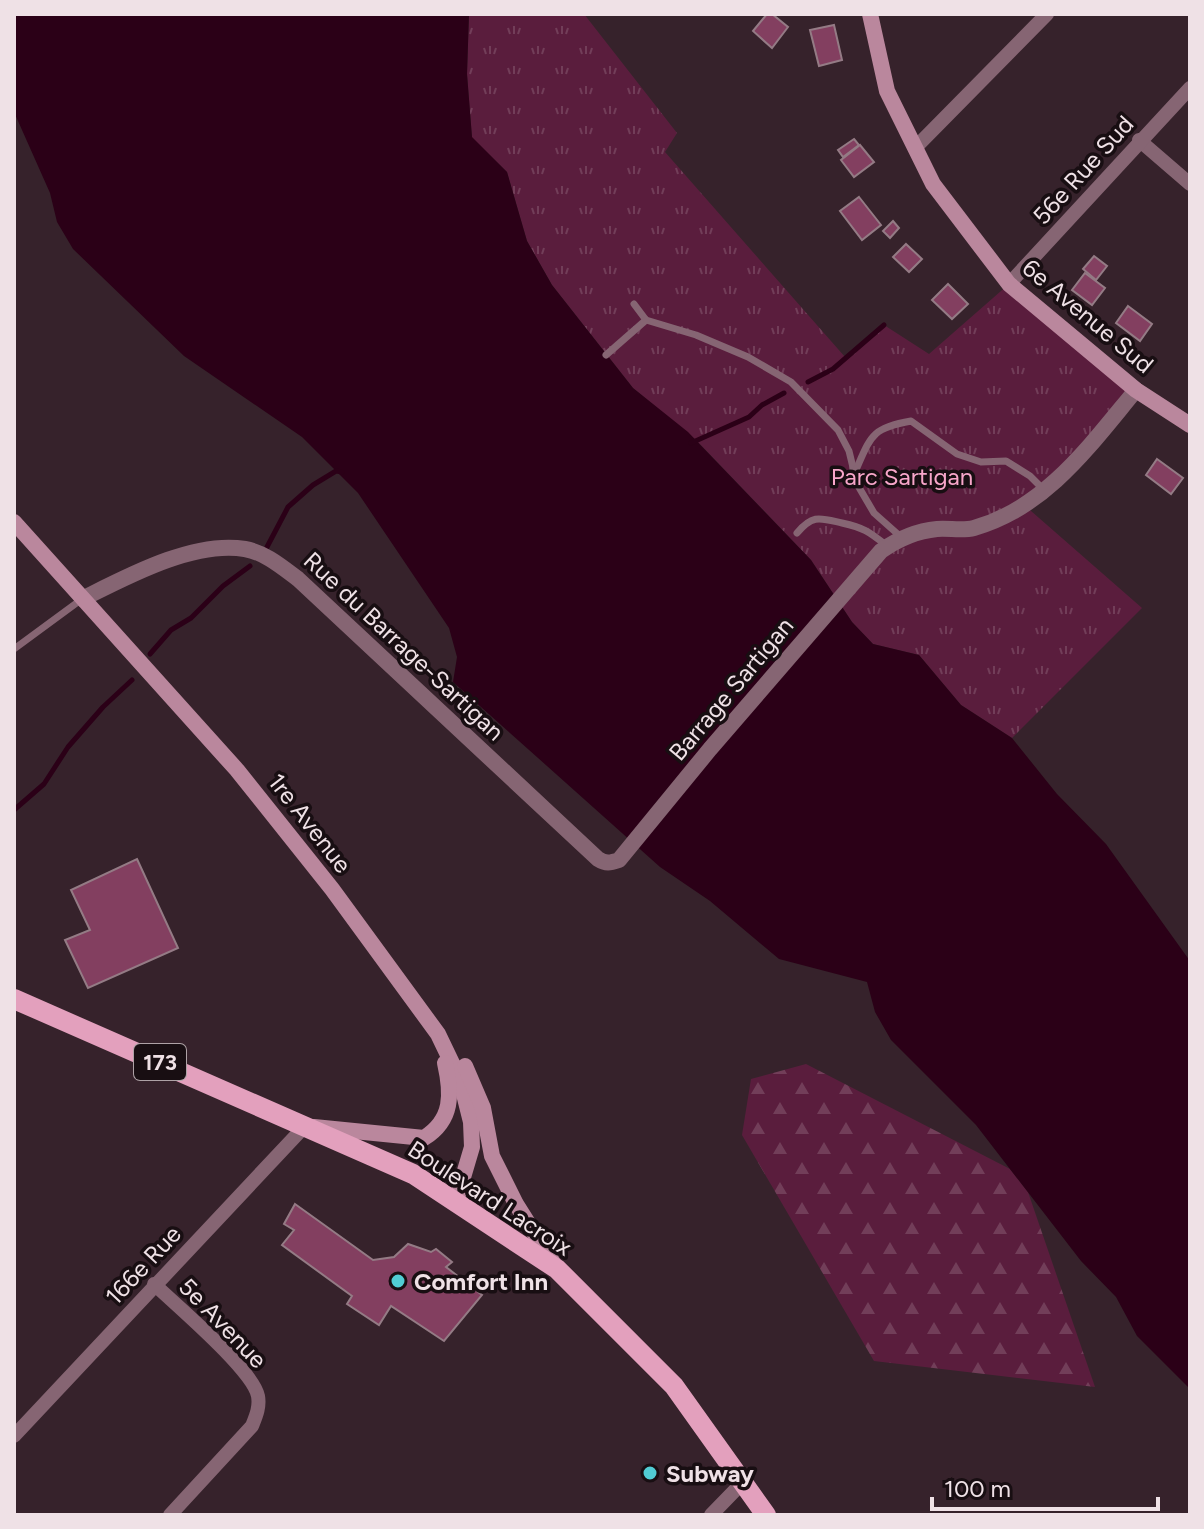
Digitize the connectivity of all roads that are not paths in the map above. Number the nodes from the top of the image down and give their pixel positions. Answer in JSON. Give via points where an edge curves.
{"nodes":[{"id":1,"x":870,"y":14,"type":"edge"},
{"id":2,"x":1047,"y":14,"type":"edge"},
{"id":3,"x":1190,"y":88,"type":"edge"},
{"id":4,"x":1139,"y":140,"type":"junction"},
{"id":5,"x":915,"y":148,"type":"junction"},
{"id":6,"x":1190,"y":184,"type":"edge"},
{"id":7,"x":1009,"y":284,"type":"junction"},
{"id":8,"x":634,"y":304,"type":"dead end"},
{"id":9,"x":646,"y":320,"type":"junction"},
{"id":10,"x":606,"y":355,"type":"dead end"},
{"id":11,"x":1136,"y":390,"type":"junction"},
{"id":12,"x":1190,"y":425,"type":"edge"},
{"id":13,"x":854,"y":473,"type":"junction"},
{"id":14,"x":1044,"y":490,"type":"junction"},
{"id":15,"x":14,"y":522,"type":"edge"},
{"id":16,"x":797,"y":533,"type":"dead end"},
{"id":17,"x":890,"y":545,"type":"junction"},
{"id":18,"x":82,"y":599,"type":"junction"},
{"id":19,"x":14,"y":649,"type":"edge"},
{"id":20,"x":619,"y":860,"type":"joint"},
{"id":21,"x":14,"y":999,"type":"edge"},
{"id":22,"x":438,"y":1034,"type":"junction"},
{"id":23,"x":305,"y":1126,"type":"junction"},
{"id":24,"x":456,"y":1201,"type":"junction"},
{"id":25,"x":557,"y":1269,"type":"junction"},
{"id":26,"x":154,"y":1284,"type":"junction"},
{"id":27,"x":14,"y":1436,"type":"edge"},
{"id":28,"x":744,"y":1481,"type":"junction"},
{"id":29,"x":170,"y":1515,"type":"edge"},
{"id":30,"x":711,"y":1515,"type":"edge"},
{"id":31,"x":766,"y":1515,"type":"edge"}],
"edges":[{"from":1,"to":5,"type":"main road","name":"6e Avenue Sud","via":[[887,91]]},
{"from":2,"to":5,"type":"street"},
{"from":3,"to":4,"type":"street","name":"56e Rue Sud"},
{"from":4,"to":6,"type":"street"},
{"from":4,"to":7,"type":"street","name":"56e Rue Sud"},
{"from":5,"to":7,"type":"main road","name":"6e Avenue Sud","via":[[933,184]]},
{"from":7,"to":11,"type":"main road","name":"6e Avenue Sud"},
{"from":8,"to":9,"type":"lane"},
{"from":9,"to":10,"type":"lane"},
{"from":9,"to":13,"type":"lane","via":[[748,357],[791,382],[838,430]]},
{"from":11,"to":12,"type":"main road","name":"6e Avenue Sud"},
{"from":11,"to":14,"type":"street"},
{"from":13,"to":14,"type":"lane","via":[[869,439],[885,426],[911,421],[957,454],[981,462],[1006,461]]},
{"from":13,"to":17,"type":"lane"},
{"from":14,"to":17,"type":"street","via":[[1012,512],[973,528],[934,529]]},
{"from":15,"to":18,"type":"main road","name":"1re Avenue"},
{"from":16,"to":17,"type":"lane","via":[[805,523],[822,517],[862,526]]},
{"from":17,"to":20,"type":"street","name":"Barrage Sartigan"},
{"from":18,"to":19,"type":"lane"},
{"from":18,"to":20,"type":"street","name":"Rue du Barrage-Sartigan","via":[[179,556],[246,549],[273,561],[598,859]]},
{"from":18,"to":22,"type":"main road","name":"1re Avenue","via":[[237,770]]},
{"from":21,"to":23,"type":"main road","name":"Boulevard Lacroix","number":"173"},
{"from":22,"to":23,"type":"main road","via":[[449,1083],[447,1115],[439,1129],[424,1138]]},
{"from":22,"to":24,"type":"main road","name":"1re Avenue","via":[[461,1082],[471,1122],[472,1147]]},
{"from":22,"to":25,"type":"main road","via":[[465,1066],[483,1108],[492,1156]]},
{"from":23,"to":24,"type":"main road","name":"Boulevard Lacroix","number":"173","via":[[413,1174]]},
{"from":23,"to":26,"type":"street","name":"166e Rue"},
{"from":24,"to":25,"type":"main road","name":"Boulevard Lacroix","number":"173"},
{"from":25,"to":28,"type":"main road","name":"Boulevard Lacroix","number":"173","via":[[674,1386]]},
{"from":26,"to":27,"type":"street","name":"166e Rue"},
{"from":26,"to":29,"type":"street","name":"5e Avenue","via":[[244,1371],[258,1395],[252,1426]]},
{"from":28,"to":30,"type":"street"},
{"from":28,"to":31,"type":"main road","name":"Boulevard Lacroix","number":"173"}]}
